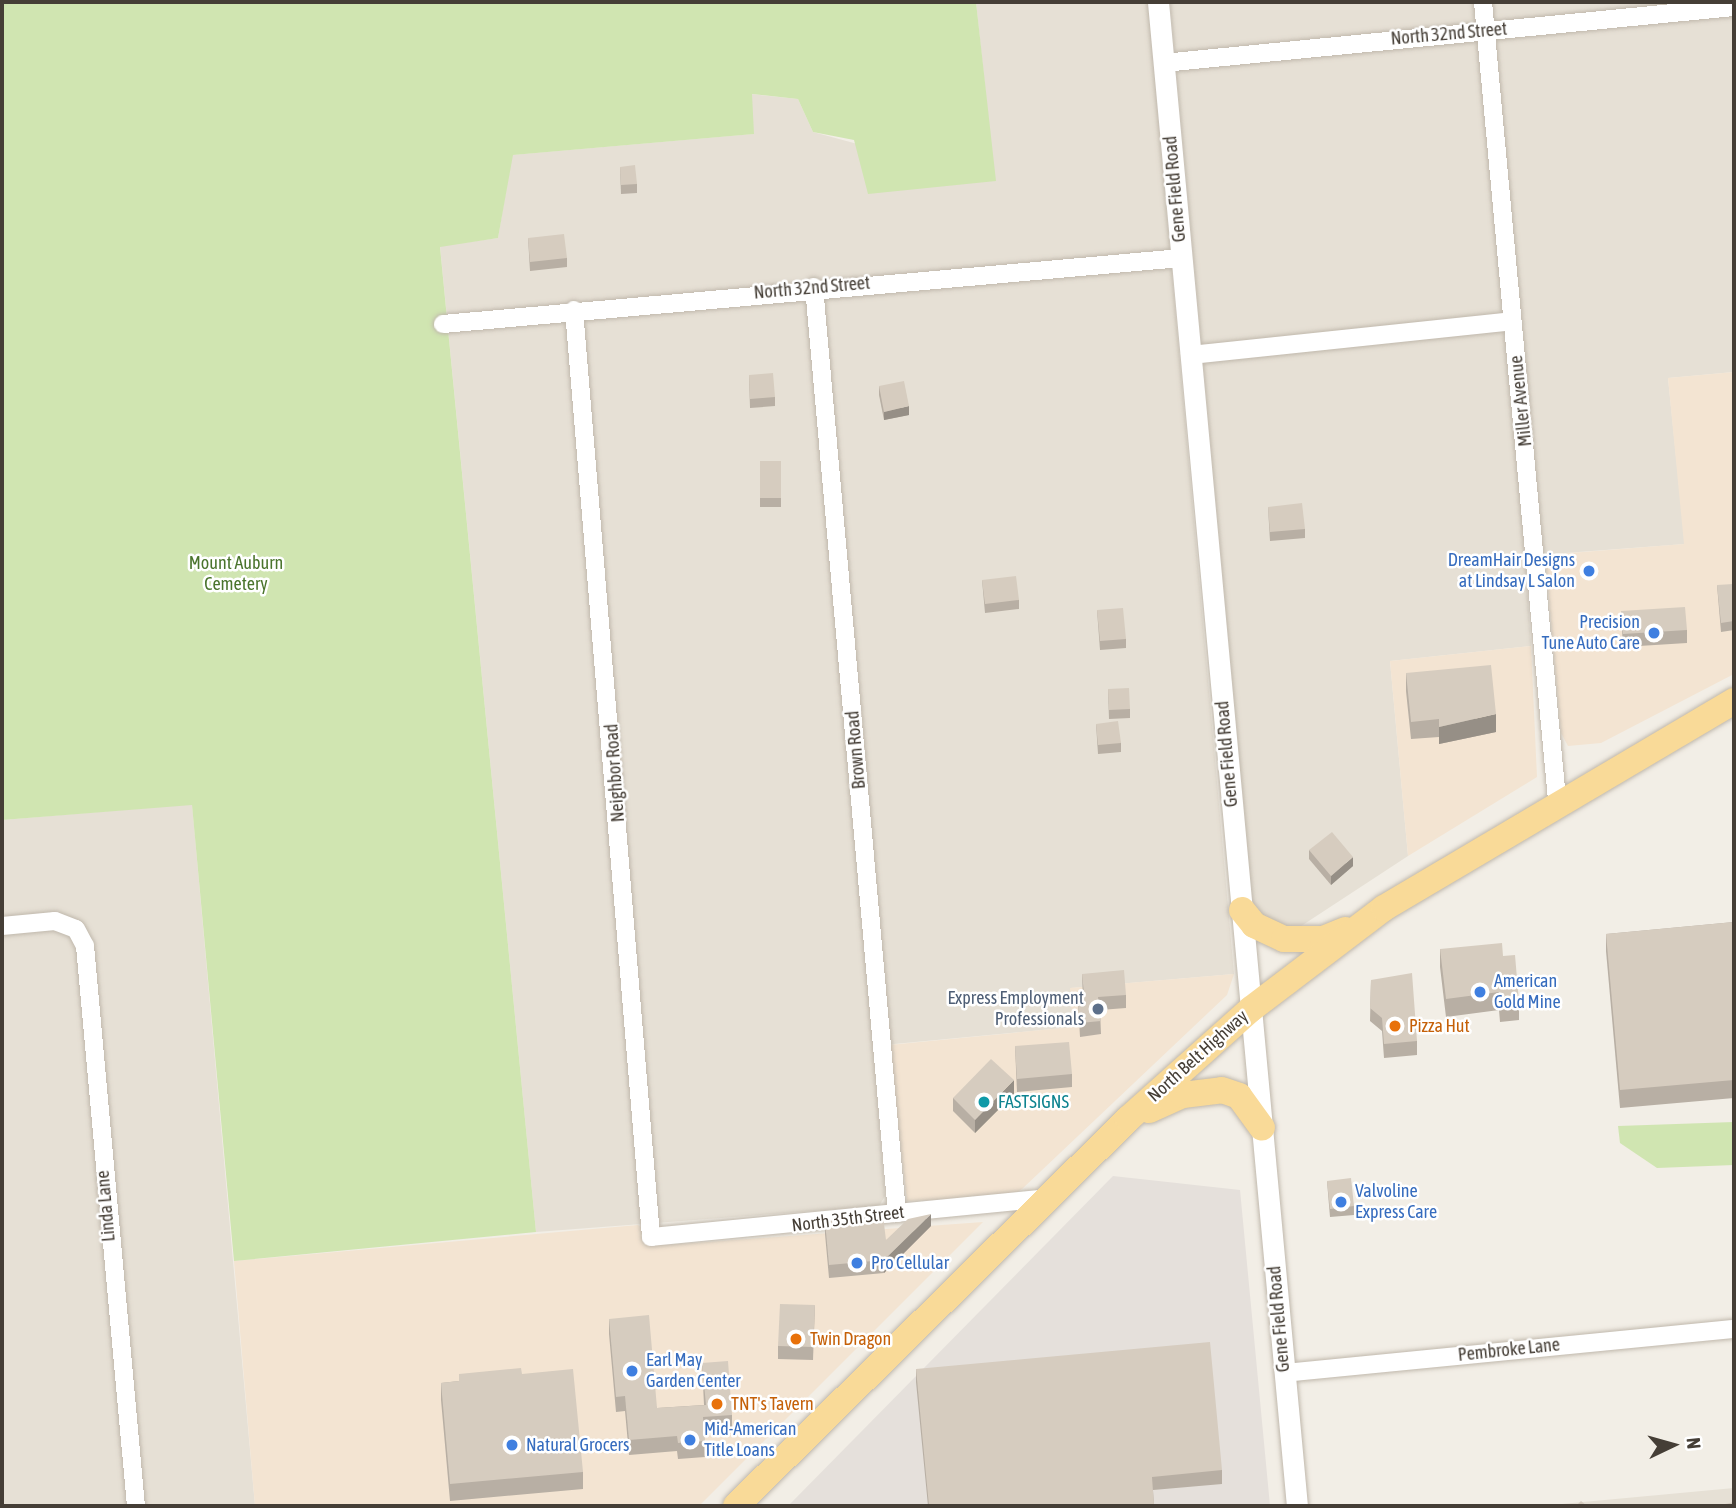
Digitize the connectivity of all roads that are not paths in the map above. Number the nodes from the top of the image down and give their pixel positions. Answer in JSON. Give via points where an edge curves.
{"nodes":[{"id":1,"x":1158,"y":2,"type":"edge"},
{"id":2,"x":1483,"y":2,"type":"edge"},
{"id":3,"x":1734,"y":7,"type":"edge"},
{"id":4,"x":1485,"y":31,"type":"junction"},
{"id":5,"x":1163,"y":63,"type":"junction"},
{"id":6,"x":1181,"y":258,"type":"junction"},
{"id":7,"x":814,"y":287,"type":"junction"},
{"id":8,"x":574,"y":310,"type":"junction"},
{"id":9,"x":1512,"y":321,"type":"junction"},
{"id":10,"x":443,"y":324,"type":"dead end"},
{"id":11,"x":1190,"y":355,"type":"junction"},
{"id":12,"x":1734,"y":701,"type":"edge"},
{"id":13,"x":1557,"y":800,"type":"junction"},
{"id":14,"x":1241,"y":909,"type":"junction"},
{"id":15,"x":1363,"y":923,"type":"junction"},
{"id":16,"x":2,"y":926,"type":"edge"},
{"id":17,"x":1251,"y":1009,"type":"junction"},
{"id":18,"x":1128,"y":1119,"type":"junction"},
{"id":19,"x":1262,"y":1128,"type":"junction"},
{"id":20,"x":1046,"y":1198,"type":"junction"},
{"id":21,"x":897,"y":1213,"type":"junction"},
{"id":22,"x":651,"y":1237,"type":"joint"},
{"id":23,"x":1734,"y":1329,"type":"edge"},
{"id":24,"x":1284,"y":1373,"type":"junction"},
{"id":25,"x":136,"y":1506,"type":"edge"},
{"id":26,"x":736,"y":1506,"type":"edge"},
{"id":27,"x":1297,"y":1506,"type":"edge"}],
"edges":[{"from":1,"to":5,"type":"street","name":"Gene Field Road"},
{"from":2,"to":4,"type":"street","name":"Miller Avenue"},
{"from":3,"to":4,"type":"street","name":"North 32nd Street"},
{"from":4,"to":5,"type":"street","name":"North 32nd Street"},
{"from":4,"to":9,"type":"street","name":"Miller Avenue"},
{"from":5,"to":6,"type":"street","name":"Gene Field Road"},
{"from":6,"to":7,"type":"street","name":"North 32nd Street"},
{"from":6,"to":11,"type":"street","name":"Gene Field Road"},
{"from":7,"to":8,"type":"street","name":"North 32nd Street"},
{"from":7,"to":21,"type":"street","name":"Brown Road"},
{"from":8,"to":10,"type":"street","name":"North 32nd Street"},
{"from":8,"to":22,"type":"street","name":"Neighbor Road"},
{"from":9,"to":11,"type":"street"},
{"from":9,"to":13,"type":"street","name":"Miller Avenue"},
{"from":11,"to":14,"type":"street","name":"Gene Field Road"},
{"from":12,"to":13,"type":"main road","name":"North Belt Highway"},
{"from":13,"to":15,"type":"main road","name":"North Belt Highway"},
{"from":14,"to":15,"type":"main road","via":[[1254,925],[1284,939],[1322,939]]},
{"from":14,"to":17,"type":"street","name":"Gene Field Road"},
{"from":15,"to":17,"type":"main road","name":"North Belt Highway"},
{"from":16,"to":25,"type":"street","name":"Linda Lane","via":[[55,921],[76,929],[85,946]]},
{"from":17,"to":18,"type":"main road","name":"North Belt Highway"},
{"from":17,"to":19,"type":"street","name":"Gene Field Road"},
{"from":18,"to":19,"type":"main road","via":[[1183,1094],[1222,1090],[1239,1096]]},
{"from":18,"to":20,"type":"main road","name":"North Belt Highway"},
{"from":19,"to":24,"type":"street","name":"Gene Field Road"},
{"from":20,"to":21,"type":"street","name":"North 35th Street"},
{"from":20,"to":26,"type":"main road","name":"North Belt Highway"},
{"from":21,"to":22,"type":"street","name":"North 35th Street"},
{"from":23,"to":24,"type":"street","name":"Pembroke Lane"},
{"from":24,"to":27,"type":"street","name":"Gene Field Road"}]}
